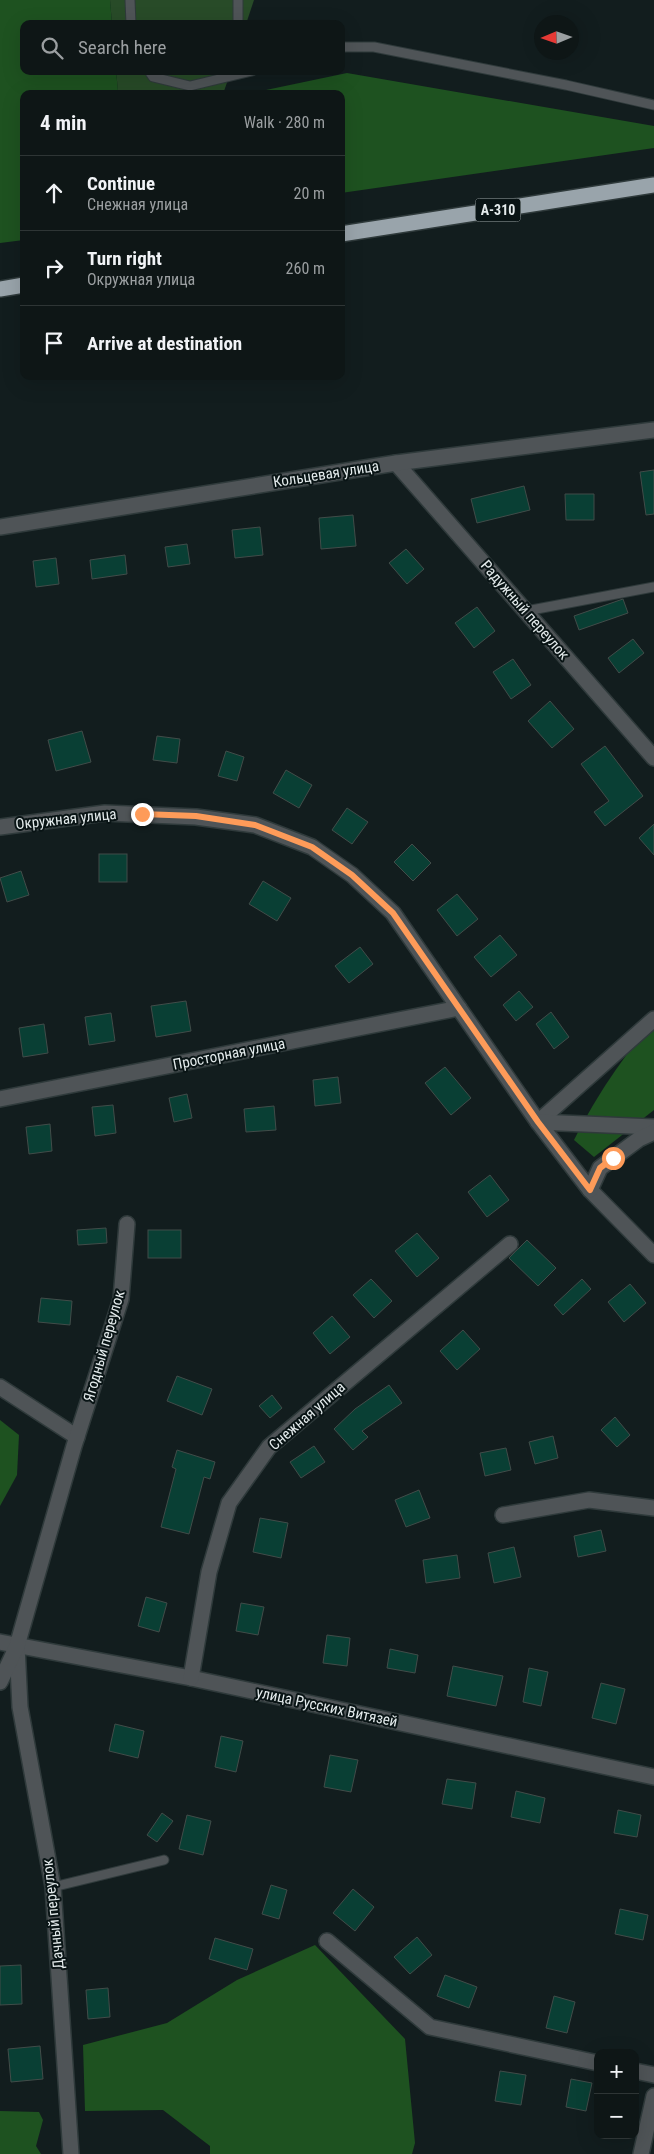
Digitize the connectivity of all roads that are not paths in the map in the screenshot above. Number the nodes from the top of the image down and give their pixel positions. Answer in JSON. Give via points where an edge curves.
{"nodes":[{"id":1,"x":130,"y":0,"type":"edge"},
{"id":2,"x":238,"y":0,"type":"edge"},
{"id":3,"x":131,"y":20,"type":"edge"},
{"id":4,"x":238,"y":20,"type":"edge"},
{"id":5,"x":345,"y":47,"type":"edge"},
{"id":6,"x":152,"y":75,"type":"edge"},
{"id":7,"x":235,"y":75,"type":"edge"},
{"id":8,"x":654,"y":105,"type":"edge"},
{"id":9,"x":654,"y":185,"type":"edge"},
{"id":10,"x":345,"y":233,"type":"edge"},
{"id":11,"x":20,"y":286,"type":"edge"},
{"id":12,"x":0,"y":288,"type":"edge"},
{"id":13,"x":654,"y":430,"type":"edge"},
{"id":14,"x":396,"y":463,"type":"junction"},
{"id":15,"x":0,"y":527,"type":"edge"},
{"id":16,"x":654,"y":587,"type":"edge"},
{"id":17,"x":526,"y":611,"type":"junction"},
{"id":18,"x":654,"y":758,"type":"edge"},
{"id":19,"x":0,"y":827,"type":"edge"},
{"id":20,"x":459,"y":1008,"type":"junction"},
{"id":21,"x":654,"y":1019,"type":"edge"},
{"id":22,"x":0,"y":1099,"type":"edge"},
{"id":23,"x":538,"y":1122,"type":"junction"},
{"id":24,"x":654,"y":1127,"type":"edge"},
{"id":25,"x":654,"y":1132,"type":"edge"},
{"id":26,"x":590,"y":1190,"type":"junction"},
{"id":27,"x":127,"y":1224,"type":"dead end"},
{"id":28,"x":510,"y":1244,"type":"dead end"},
{"id":29,"x":654,"y":1255,"type":"edge"},
{"id":30,"x":0,"y":1387,"type":"edge"},
{"id":31,"x":77,"y":1437,"type":"junction"},
{"id":32,"x":654,"y":1508,"type":"edge"},
{"id":33,"x":503,"y":1515,"type":"dead end"},
{"id":34,"x":0,"y":1642,"type":"edge"},
{"id":35,"x":17,"y":1646,"type":"junction"},
{"id":36,"x":191,"y":1678,"type":"junction"},
{"id":37,"x":0,"y":1682,"type":"edge"},
{"id":38,"x":654,"y":1777,"type":"edge"},
{"id":39,"x":164,"y":1860,"type":"dead end"},
{"id":40,"x":54,"y":1887,"type":"junction"},
{"id":41,"x":327,"y":1941,"type":"dead end"},
{"id":42,"x":594,"y":2062,"type":"edge"},
{"id":43,"x":639,"y":2072,"type":"edge"},
{"id":44,"x":654,"y":2075,"type":"edge"},
{"id":45,"x":654,"y":2096,"type":"edge"},
{"id":46,"x":71,"y":2154,"type":"edge"},
{"id":47,"x":641,"y":2154,"type":"edge"}],
"edges":[{"from":1,"to":3,"type":"lane"},
{"from":2,"to":4,"type":"lane"},
{"from":5,"to":8,"type":"lane","via":[[374,47]]},
{"from":6,"to":7,"type":"lane","via":[[190,86]]},
{"from":9,"to":10,"type":"highway","number":"А-310"},
{"from":11,"to":12,"type":"highway"},
{"from":13,"to":14,"type":"street","name":"Кольцевая улица"},
{"from":14,"to":15,"type":"street","name":"Кольцевая улица"},
{"from":14,"to":17,"type":"street","name":"Радужный переулок"},
{"from":16,"to":17,"type":"lane"},
{"from":17,"to":18,"type":"street","name":"Радужный переулок"},
{"from":19,"to":20,"type":"street","name":"Окружная улица","via":[[105,812],[196,816],[255,825],[312,847],[352,875],[393,913]]},
{"from":20,"to":22,"type":"street","name":"Просторная улица"},
{"from":20,"to":23,"type":"street","name":"Окружная улица"},
{"from":21,"to":23,"type":"street"},
{"from":23,"to":24,"type":"street"},
{"from":23,"to":26,"type":"street","name":"Окружная улица"},
{"from":25,"to":26,"type":"street","via":[[600,1168]]},
{"from":26,"to":29,"type":"street","name":"Окружная улица"},
{"from":27,"to":31,"type":"street","name":"Ягодный переулок","via":[[121,1299]]},
{"from":28,"to":36,"type":"street","name":"Снежная улица","via":[[269,1447],[229,1503],[209,1572]]},
{"from":30,"to":31,"type":"street"},
{"from":31,"to":35,"type":"street","name":"Ягодный переулок"},
{"from":32,"to":33,"type":"street","via":[[589,1500]]},
{"from":34,"to":35,"type":"street","name":"улица Русских Витязей"},
{"from":35,"to":36,"type":"street","name":"улица Русских Витязей"},
{"from":35,"to":37,"type":"street"},
{"from":35,"to":40,"type":"street","name":"Дачный переулок","via":[[20,1707]]},
{"from":36,"to":38,"type":"street","name":"улица Русских Витязей"},
{"from":39,"to":40,"type":"lane"},
{"from":40,"to":46,"type":"street","name":"Дачный переулок"},
{"from":41,"to":42,"type":"street","via":[[430,2027]]},
{"from":43,"to":44,"type":"street"},
{"from":45,"to":47,"type":"street"}]}
